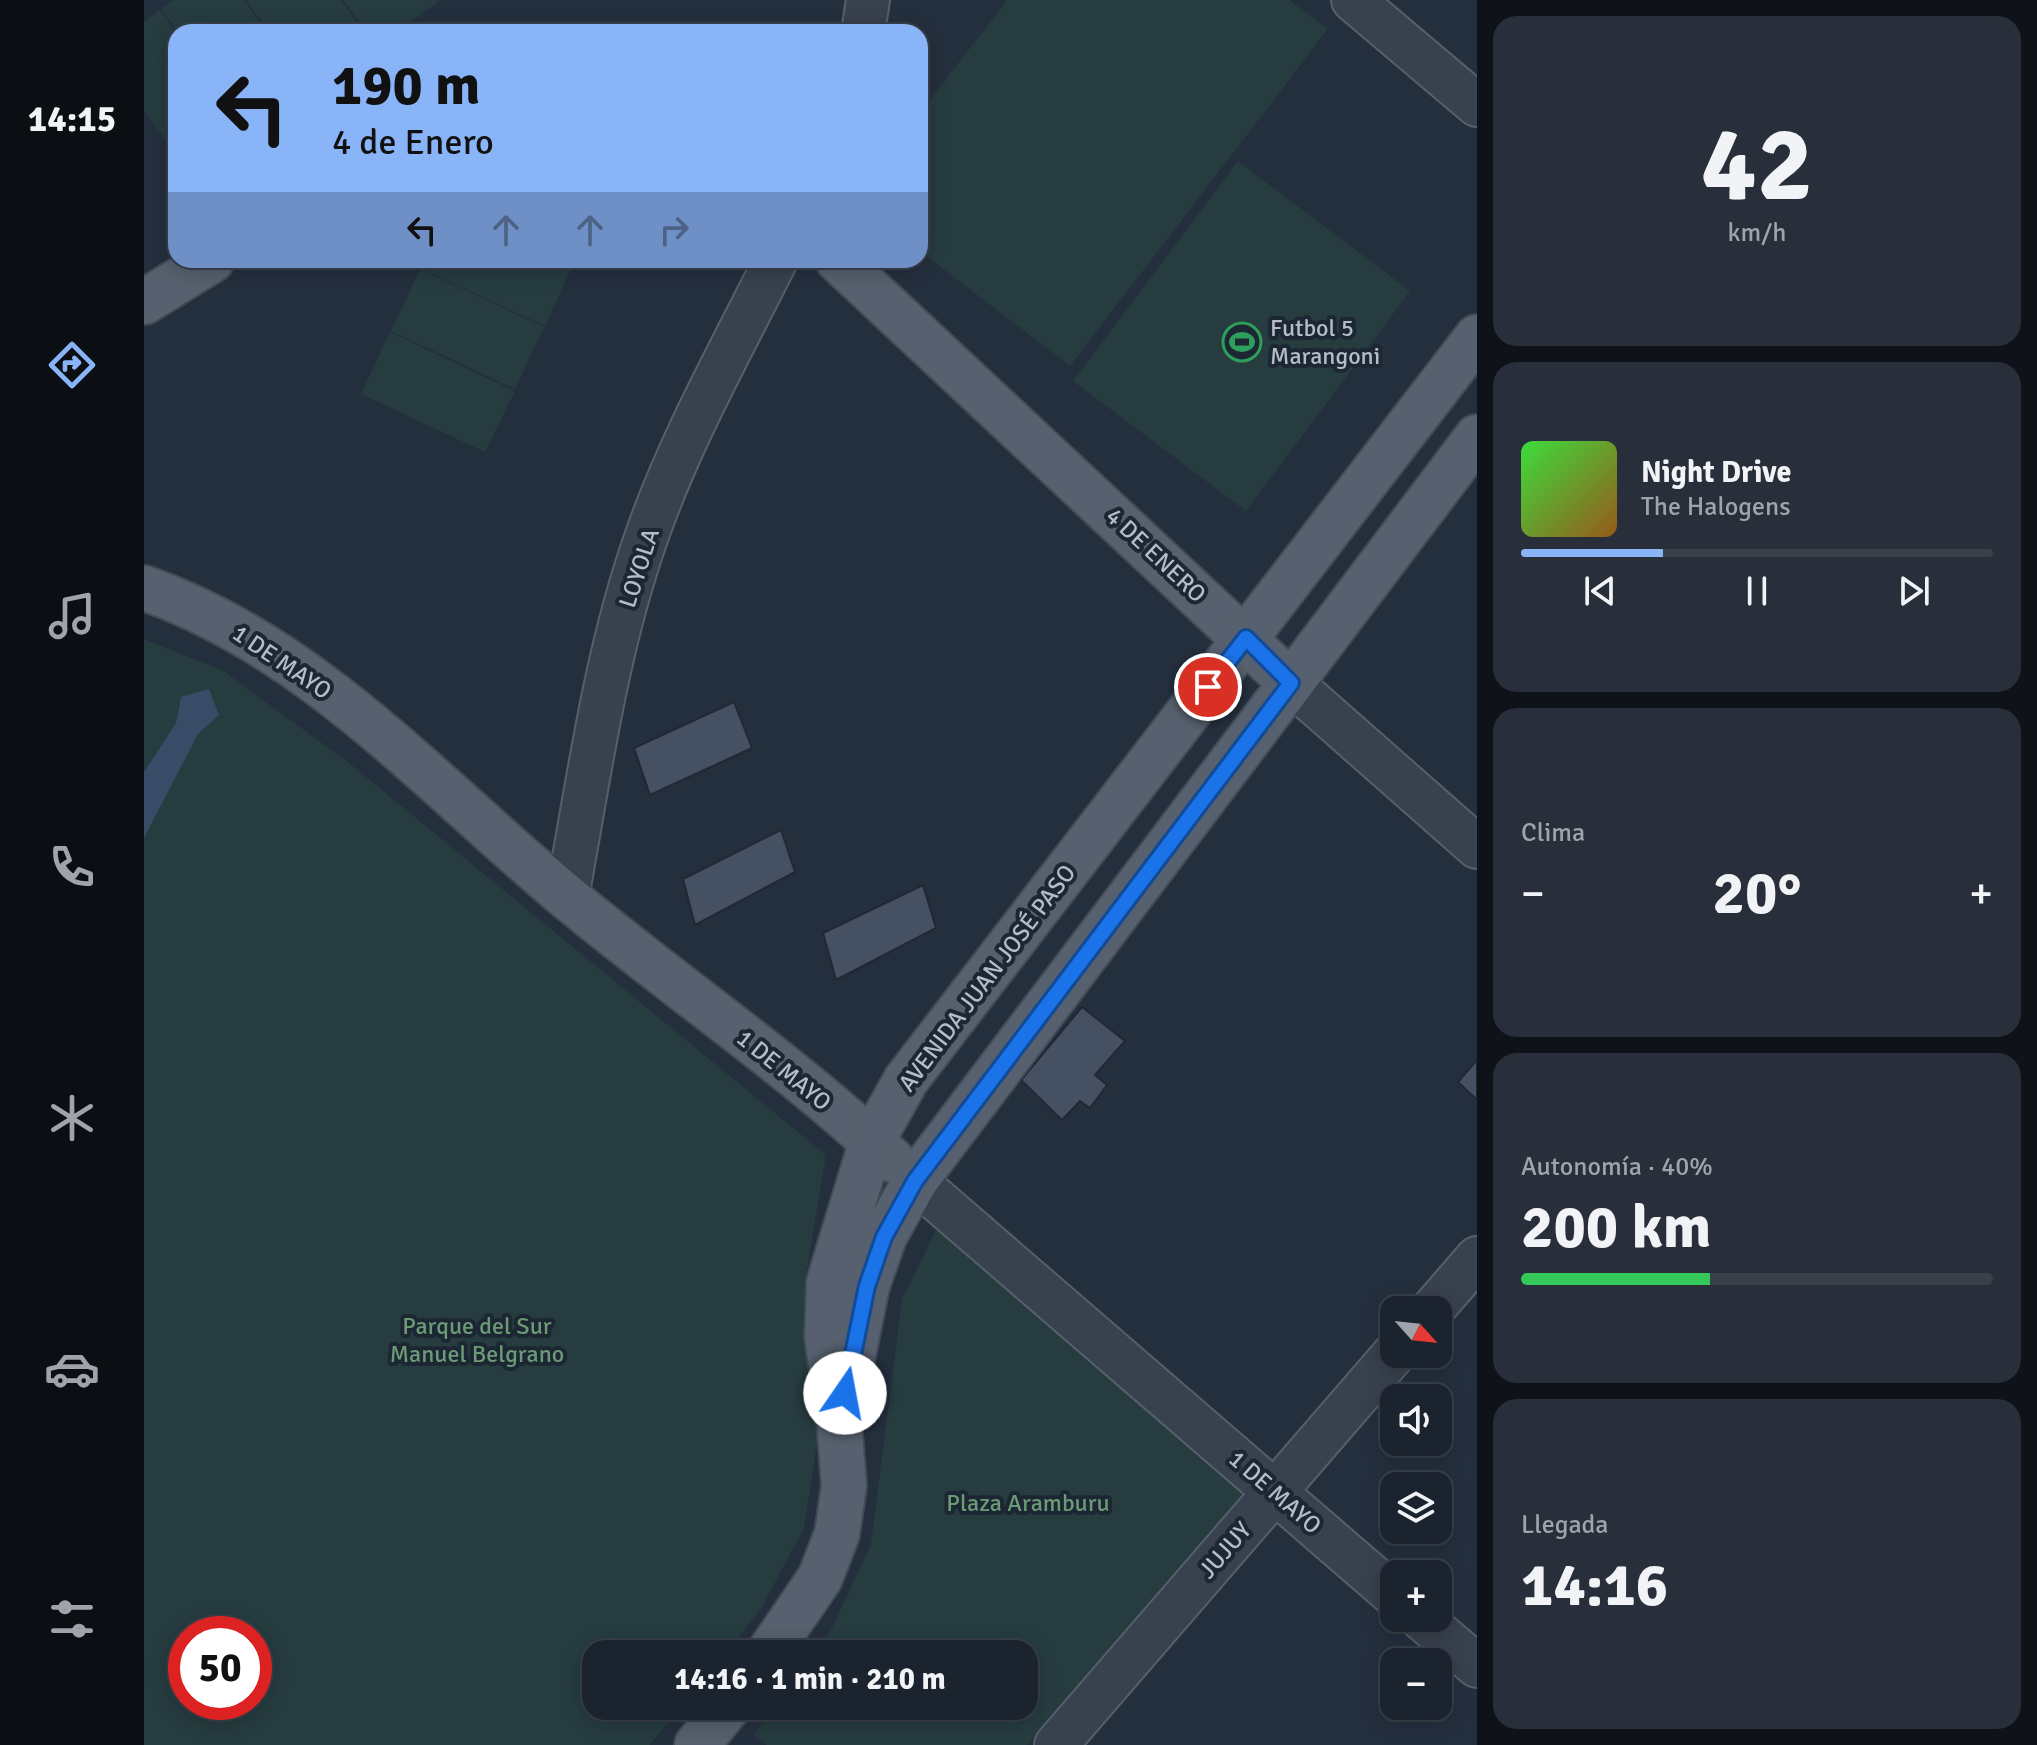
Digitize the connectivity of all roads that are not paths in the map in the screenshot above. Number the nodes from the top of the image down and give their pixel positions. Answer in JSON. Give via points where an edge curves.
{"nodes":[{"id":1,"x":868,"y":0,"type":"edge"},
{"id":2,"x":1353,"y":0,"type":"edge"},
{"id":3,"x":864,"y":24,"type":"edge"},
{"id":4,"x":1477,"y":105,"type":"edge"},
{"id":5,"x":199,"y":268,"type":"edge"},
{"id":6,"x":772,"y":268,"type":"edge"},
{"id":7,"x":847,"y":268,"type":"edge"},
{"id":8,"x":144,"y":302,"type":"edge"},
{"id":9,"x":1477,"y":337,"type":"edge"},
{"id":10,"x":1477,"y":437,"type":"edge"},
{"id":11,"x":144,"y":588,"type":"edge"},
{"id":12,"x":1246,"y":638,"type":"junction"},
{"id":13,"x":1291,"y":683,"type":"junction"},
{"id":14,"x":1477,"y":847,"type":"edge"},
{"id":15,"x":567,"y":897,"type":"junction"},
{"id":16,"x":872,"y":1141,"type":"junction"},
{"id":17,"x":915,"y":1181,"type":"junction"},
{"id":18,"x":1477,"y":1258,"type":"edge"},
{"id":19,"x":1444,"y":1296,"type":"edge"},
{"id":20,"x":1382,"y":1368,"type":"edge"},
{"id":21,"x":839,"y":1420,"type":"junction"},
{"id":22,"x":1275,"y":1492,"type":"junction"},
{"id":23,"x":1380,"y":1583,"type":"edge"},
{"id":24,"x":1437,"y":1632,"type":"edge"},
{"id":25,"x":778,"y":1640,"type":"edge"},
{"id":26,"x":1477,"y":1666,"type":"edge"},
{"id":27,"x":1056,"y":1745,"type":"edge"}],
"edges":[{"from":1,"to":3,"type":"street"},
{"from":2,"to":4,"type":"street"},
{"from":5,"to":8,"type":"main road"},
{"from":6,"to":15,"type":"street","name":"LOYOLA","via":[[696,419],[645,540],[607,677]]},
{"from":7,"to":12,"type":"main road","name":"4 DE ENERO"},
{"from":9,"to":12,"type":"main road","name":"AVENIDA JUAN JOSÉ PASO"},
{"from":10,"to":13,"type":"main road"},
{"from":11,"to":15,"type":"main road","name":"1 DE MAYO","via":[[224,623],[292,664],[371,724]]},
{"from":12,"to":13,"type":"main road","name":"4 DE ENERO"},
{"from":12,"to":16,"type":"main road","name":"AVENIDA JUAN JOSÉ PASO","via":[[906,1080]]},
{"from":13,"to":14,"type":"street","name":"4 DE ENERO"},
{"from":13,"to":17,"type":"main road"},
{"from":15,"to":16,"type":"main road","name":"1 DE MAYO"},
{"from":16,"to":17,"type":"main road","name":"1 DE MAYO"},
{"from":16,"to":21,"type":"main road","name":"AVENIDA JUAN JOSÉ PASO","via":[[829,1282],[827,1337]]},
{"from":17,"to":21,"type":"main road","via":[[884,1237],[867,1286]]},
{"from":17,"to":22,"type":"street","name":"1 DE MAYO"},
{"from":18,"to":19,"type":"street"},
{"from":20,"to":22,"type":"street","name":"JUJUY"},
{"from":21,"to":25,"type":"main road","via":[[844,1486],[837,1534],[820,1578]]},
{"from":22,"to":23,"type":"street","name":"1 DE MAYO"},
{"from":22,"to":27,"type":"street","name":"JUJUY"},
{"from":24,"to":26,"type":"street"}]}
